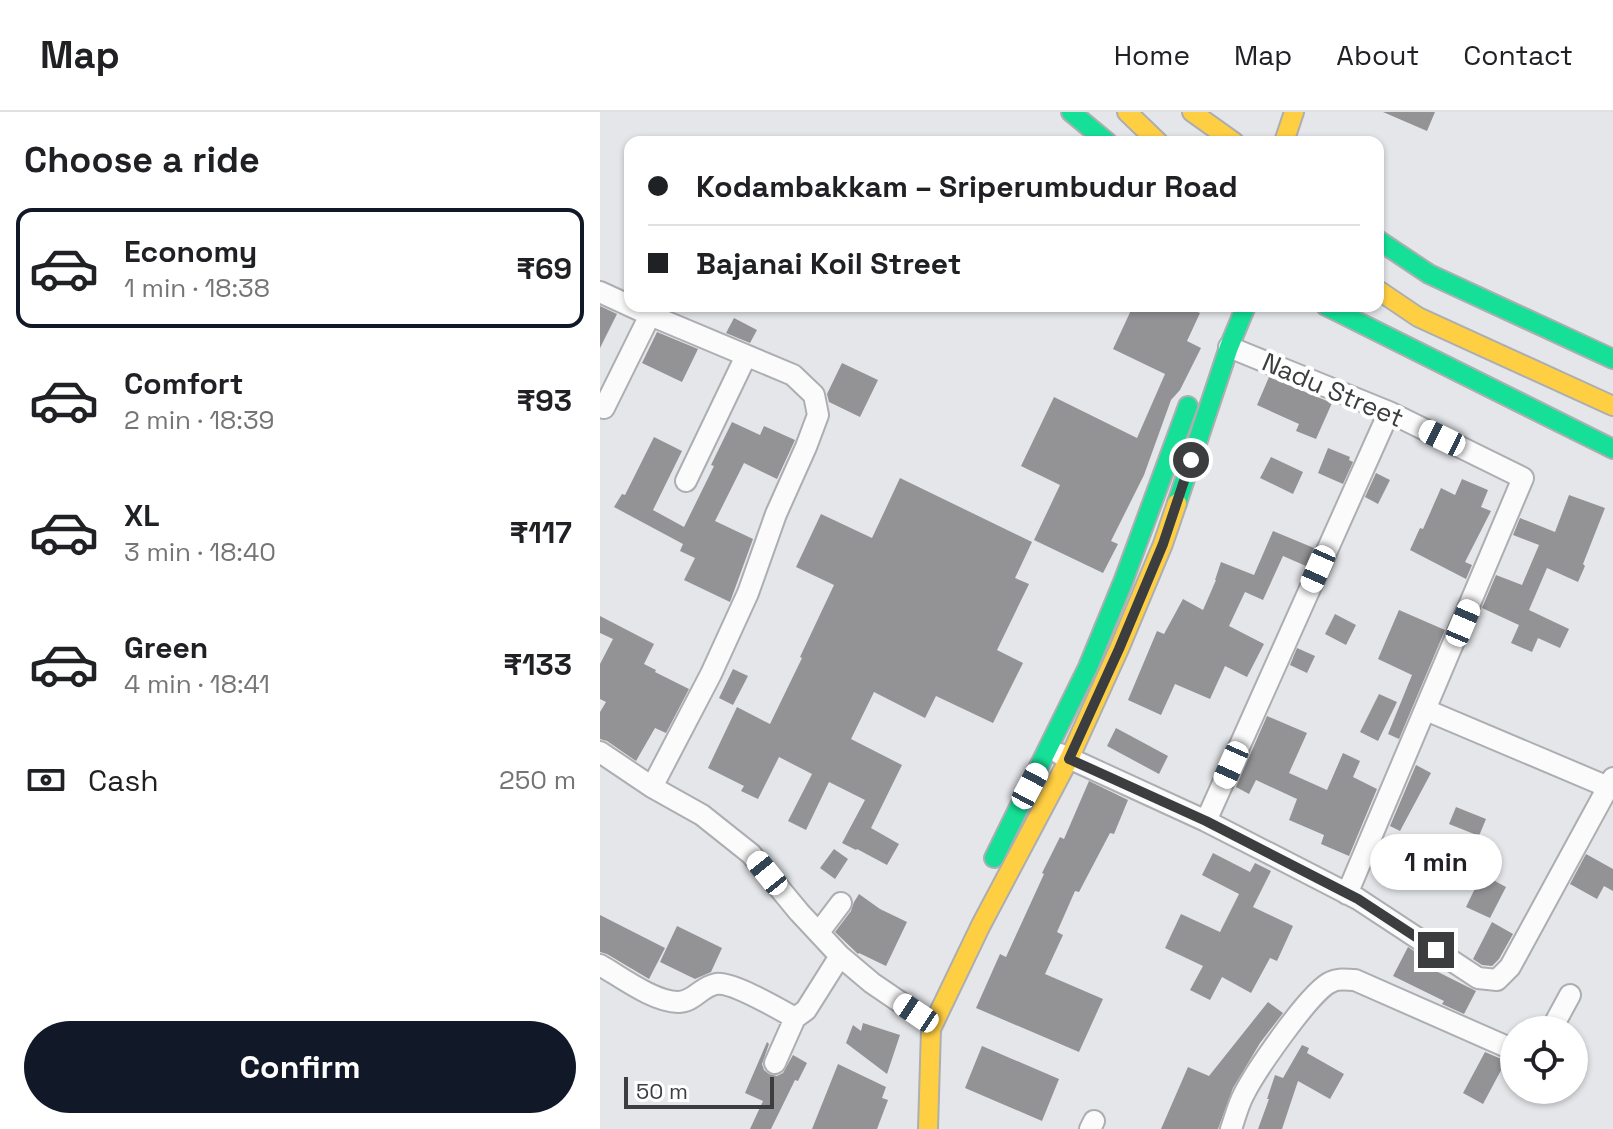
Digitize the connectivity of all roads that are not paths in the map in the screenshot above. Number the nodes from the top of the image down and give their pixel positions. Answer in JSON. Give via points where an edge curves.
{"nodes":[{"id":1,"x":1071,"y":112,"type":"edge"},
{"id":2,"x":1127,"y":112,"type":"edge"},
{"id":3,"x":1294,"y":112,"type":"edge"},
{"id":4,"x":1195,"y":114,"type":"edge"},
{"id":5,"x":1100,"y":136,"type":"edge"},
{"id":6,"x":1152,"y":136,"type":"edge"},
{"id":7,"x":1226,"y":136,"type":"edge"},
{"id":8,"x":1286,"y":136,"type":"edge"},
{"id":9,"x":1384,"y":244,"type":"edge"},
{"id":10,"x":600,"y":292,"type":"edge"},
{"id":11,"x":1384,"y":294,"type":"edge"},
{"id":12,"x":624,"y":303,"type":"edge"},
{"id":13,"x":643,"y":312,"type":"edge"},
{"id":14,"x":1244,"y":312,"type":"edge"},
{"id":15,"x":1338,"y":312,"type":"edge"},
{"id":16,"x":650,"y":315,"type":"junction"},
{"id":17,"x":1229,"y":347,"type":"junction"},
{"id":18,"x":746,"y":356,"type":"junction"},
{"id":19,"x":1613,"y":359,"type":"edge"},
{"id":20,"x":1196,"y":384,"type":"dead end"},
{"id":21,"x":1613,"y":406,"type":"edge"},
{"id":22,"x":604,"y":408,"type":"dead end"},
{"id":23,"x":1389,"y":412,"type":"junction"},
{"id":24,"x":1613,"y":449,"type":"edge"},
{"id":25,"x":686,"y":481,"type":"dead end"},
{"id":26,"x":1426,"y":710,"type":"junction"},
{"id":27,"x":1050,"y":749,"type":"junction"},
{"id":28,"x":600,"y":752,"type":"edge"},
{"id":29,"x":1069,"y":759,"type":"junction"},
{"id":30,"x":1611,"y":782,"type":"edge"},
{"id":31,"x":652,"y":787,"type":"junction"},
{"id":32,"x":1206,"y":821,"type":"junction"},
{"id":33,"x":985,"y":877,"type":"dead end"},
{"id":34,"x":1347,"y":894,"type":"junction"},
{"id":35,"x":841,"y":903,"type":"dead end"},
{"id":36,"x":819,"y":932,"type":"junction"},
{"id":37,"x":840,"y":956,"type":"junction"},
{"id":38,"x":600,"y":965,"type":"edge"},
{"id":39,"x":1570,"y":995,"type":"dead end"},
{"id":40,"x":917,"y":1013,"type":"dead end"},
{"id":41,"x":1559,"y":1016,"type":"edge"},
{"id":42,"x":795,"y":1018,"type":"junction"},
{"id":43,"x":1500,"y":1044,"type":"edge"},
{"id":44,"x":775,"y":1063,"type":"dead end"},
{"id":45,"x":928,"y":1129,"type":"edge"},
{"id":46,"x":1231,"y":1129,"type":"edge"}],
"edges":[{"from":1,"to":5,"type":"main road"},
{"from":2,"to":6,"type":"main road"},
{"from":3,"to":8,"type":"main road"},
{"from":4,"to":7,"type":"main road"},
{"from":9,"to":19,"type":"main road","via":[[1429,274]]},
{"from":10,"to":12,"type":"street"},
{"from":11,"to":21,"type":"main road","via":[[1418,317]]},
{"from":13,"to":16,"type":"street"},
{"from":14,"to":17,"type":"main road"},
{"from":15,"to":24,"type":"main road"},
{"from":16,"to":18,"type":"street"},
{"from":16,"to":22,"type":"street"},
{"from":17,"to":23,"type":"street","name":"Nadu Street"},
{"from":17,"to":29,"type":"main road","via":[[1163,544]]},
{"from":18,"to":25,"type":"street"},
{"from":18,"to":31,"type":"street","via":[[793,375],[814,395],[818,415],[748,593]]},
{"from":20,"to":27,"type":"main road","via":[[1105,628]]},
{"from":23,"to":26,"type":"street","name":"Nadu Street","via":[[1523,478]]},
{"from":23,"to":32,"type":"street"},
{"from":26,"to":30,"type":"street"},
{"from":26,"to":34,"type":"street"},
{"from":27,"to":29,"type":"street"},
{"from":27,"to":33,"type":"main road"},
{"from":28,"to":31,"type":"street"},
{"from":29,"to":32,"type":"street"},
{"from":29,"to":45,"type":"main road","via":[[931,1029]]},
{"from":30,"to":34,"type":"street","via":[[1510,967],[1497,980],[1478,978]]},
{"from":31,"to":36,"type":"street","via":[[702,815],[751,854]]},
{"from":32,"to":34,"type":"street"},
{"from":35,"to":36,"type":"street"},
{"from":36,"to":37,"type":"street"},
{"from":37,"to":40,"type":"street"},
{"from":37,"to":42,"type":"street","via":[[806,1010]]},
{"from":38,"to":42,"type":"street","via":[[654,996],[676,1002],[691,1000],[718,983]]},
{"from":39,"to":41,"type":"street"},
{"from":42,"to":44,"type":"street"},
{"from":43,"to":46,"type":"street","via":[[1355,980],[1335,980],[1304,1008],[1265,1059]]}]}
